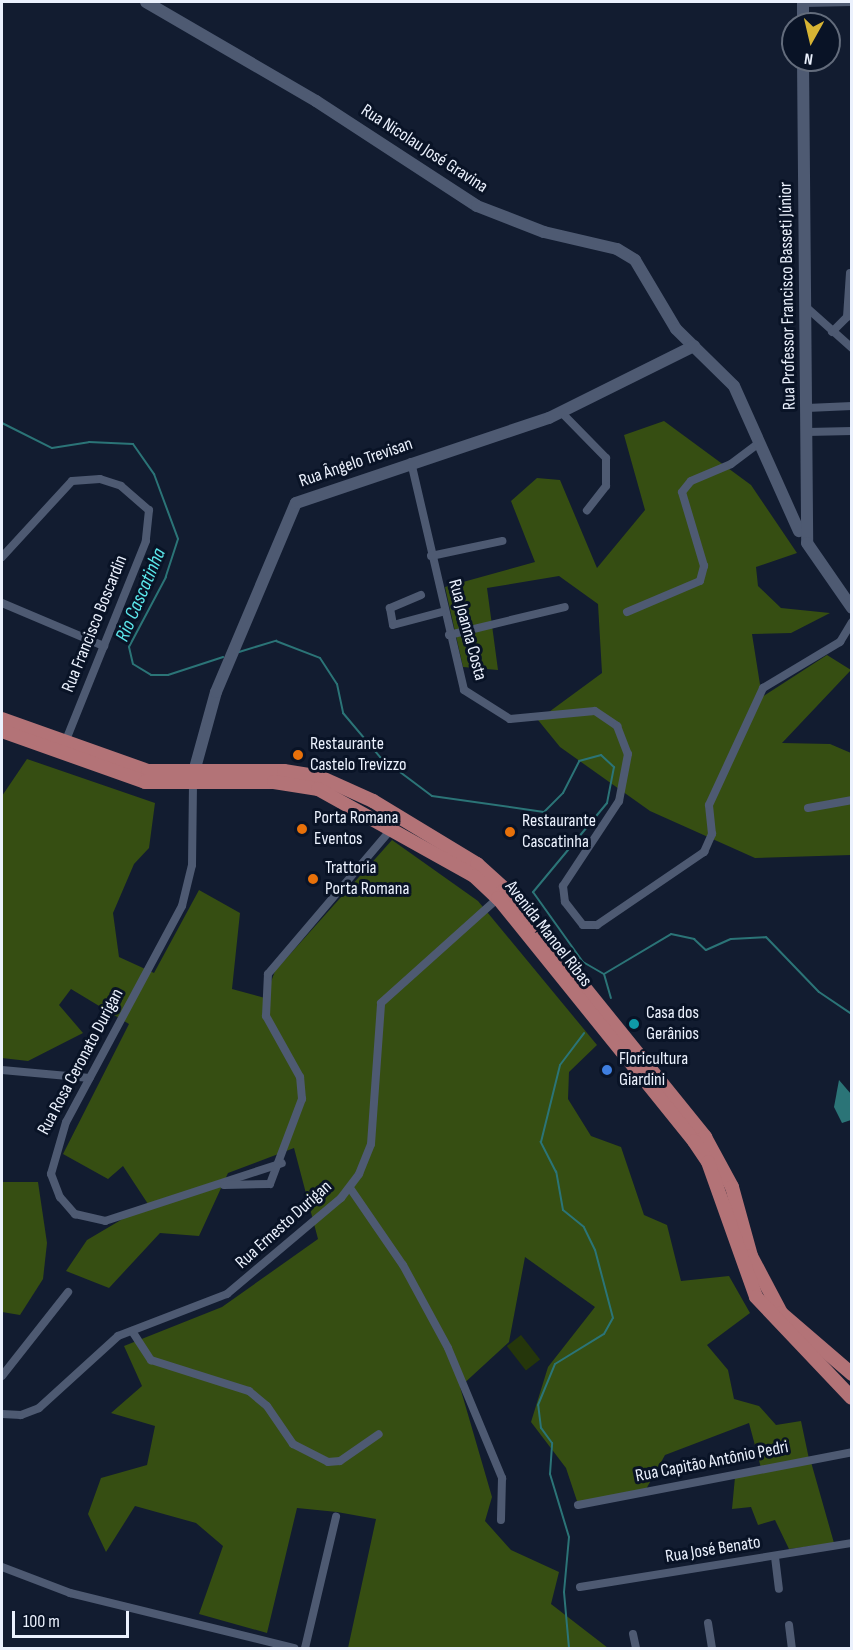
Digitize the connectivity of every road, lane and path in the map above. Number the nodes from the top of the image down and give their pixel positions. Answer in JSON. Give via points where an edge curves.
{"nodes":[{"id":1,"x":146,"y":2,"type":"edge"},
{"id":2,"x":803,"y":2,"type":"edge"},
{"id":3,"x":852,"y":2,"type":"edge"},
{"id":4,"x":803,"y":72,"type":"edge"},
{"id":5,"x":850,"y":273,"type":"edge"},
{"id":6,"x":806,"y":307,"type":"junction"},
{"id":7,"x":832,"y":332,"type":"junction"},
{"id":8,"x":694,"y":346,"type":"junction"},
{"id":9,"x":852,"y":348,"type":"edge"},
{"id":10,"x":852,"y":406,"type":"edge"},
{"id":11,"x":807,"y":408,"type":"junction"},
{"id":12,"x":562,"y":413,"type":"junction"},
{"id":13,"x":852,"y":431,"type":"edge"},
{"id":14,"x":807,"y":432,"type":"junction"},
{"id":15,"x":759,"y":443,"type":"junction"},
{"id":16,"x":411,"y":462,"type":"junction"},
{"id":17,"x":587,"y":510,"type":"dead end"},
{"id":18,"x":804,"y":535,"type":"junction"},
{"id":19,"x":502,"y":541,"type":"dead end"},
{"id":20,"x":431,"y":556,"type":"junction"},
{"id":21,"x":2,"y":557,"type":"edge"},
{"id":22,"x":421,"y":595,"type":"dead end"},
{"id":23,"x":2,"y":603,"type":"edge"},
{"id":24,"x":565,"y":607,"type":"dead end"},
{"id":25,"x":852,"y":608,"type":"edge"},
{"id":26,"x":442,"y":612,"type":"junction"},
{"id":27,"x":627,"y":612,"type":"dead end"},
{"id":28,"x":852,"y":622,"type":"edge"},
{"id":29,"x":448,"y":635,"type":"junction"},
{"id":30,"x":104,"y":646,"type":"junction"},
{"id":31,"x":2,"y":719,"type":"edge"},
{"id":32,"x":2,"y":731,"type":"edge"},
{"id":33,"x":32,"y":743,"type":"junction"},
{"id":34,"x":65,"y":743,"type":"junction"},
{"id":35,"x":107,"y":759,"type":"junction"},
{"id":36,"x":76,"y":760,"type":"junction"},
{"id":37,"x":193,"y":779,"type":"junction"},
{"id":38,"x":852,"y":800,"type":"edge"},
{"id":39,"x":808,"y":808,"type":"dead end"},
{"id":40,"x":393,"y":826,"type":"junction"},
{"id":41,"x":420,"y":828,"type":"junction"},
{"id":42,"x":502,"y":894,"type":"junction"},
{"id":43,"x":616,"y":1041,"type":"junction"},
{"id":44,"x":2,"y":1070,"type":"edge"},
{"id":45,"x":90,"y":1078,"type":"junction"},
{"id":46,"x":282,"y":1163,"type":"junction"},
{"id":47,"x":217,"y":1185,"type":"junction"},
{"id":48,"x":350,"y":1188,"type":"junction"},
{"id":49,"x":68,"y":1292,"type":"dead end"},
{"id":50,"x":132,"y":1331,"type":"junction"},
{"id":51,"x":852,"y":1374,"type":"edge"},
{"id":52,"x":2,"y":1376,"type":"edge"},
{"id":53,"x":852,"y":1398,"type":"edge"},
{"id":54,"x":2,"y":1414,"type":"edge"},
{"id":55,"x":379,"y":1434,"type":"dead end"},
{"id":56,"x":852,"y":1452,"type":"edge"},
{"id":57,"x":578,"y":1505,"type":"dead end"},
{"id":58,"x":336,"y":1517,"type":"dead end"},
{"id":59,"x":501,"y":1520,"type":"dead end"},
{"id":60,"x":852,"y":1543,"type":"edge"},
{"id":61,"x":775,"y":1557,"type":"junction"},
{"id":62,"x":2,"y":1567,"type":"edge"},
{"id":63,"x":580,"y":1587,"type":"dead end"},
{"id":64,"x":779,"y":1589,"type":"dead end"},
{"id":65,"x":708,"y":1623,"type":"dead end"},
{"id":66,"x":789,"y":1625,"type":"dead end"},
{"id":67,"x":633,"y":1635,"type":"dead end"},
{"id":68,"x":273,"y":1646,"type":"edge"},
{"id":69,"x":291,"y":1648,"type":"edge"},
{"id":70,"x":305,"y":1648,"type":"edge"},
{"id":71,"x":636,"y":1648,"type":"edge"},
{"id":72,"x":712,"y":1648,"type":"edge"},
{"id":73,"x":792,"y":1648,"type":"edge"}],
"edges":[{"from":1,"to":8,"type":"main road","name":"Rua Nicolau José Gravina","via":[[324,105],[477,206],[544,232],[627,253],[642,266],[670,321]]},
{"from":2,"to":3,"type":"street"},
{"from":4,"to":6,"type":"main road","name":"Rua Professor Francisco Basseti Júnior"},
{"from":5,"to":7,"type":"street","via":[[847,317]]},
{"from":6,"to":7,"type":"street"},
{"from":6,"to":11,"type":"main road","name":"Rua Professor Francisco Basseti Júnior"},
{"from":7,"to":9,"type":"street"},
{"from":8,"to":12,"type":"main road","name":"Rua Ângelo Trevisan"},
{"from":8,"to":15,"type":"main road","name":"Rua Nicolau José Gravina","via":[[734,386]]},
{"from":10,"to":11,"type":"street"},
{"from":11,"to":14,"type":"main road","name":"Rua Professor Francisco Basseti Júnior"},
{"from":12,"to":16,"type":"main road","name":"Rua Ângelo Trevisan"},
{"from":12,"to":17,"type":"street","via":[[606,458],[606,486]]},
{"from":13,"to":14,"type":"street"},
{"from":14,"to":18,"type":"main road","name":"Rua Professor Francisco Basseti Júnior"},
{"from":15,"to":18,"type":"main road","name":"Rua Nicolau José Gravina"},
{"from":15,"to":27,"type":"street","via":[[731,464],[691,481],[682,492],[704,566],[700,581]]},
{"from":16,"to":20,"type":"street","name":"Rua Joanna Costa"},
{"from":16,"to":37,"type":"main road","name":"Rua Ângelo Trevisan","via":[[296,503],[228,661]]},
{"from":18,"to":25,"type":"main road","name":"Rua Nicolau José Gravina"},
{"from":19,"to":20,"type":"street"},
{"from":20,"to":26,"type":"street","name":"Rua Joanna Costa"},
{"from":21,"to":30,"type":"street","name":"Rua Francisco Boscardin","via":[[72,481],[100,479],[121,486],[151,516]]},
{"from":22,"to":26,"type":"street","via":[[390,608],[393,625]]},
{"from":23,"to":30,"type":"street"},
{"from":24,"to":29,"type":"street"},
{"from":26,"to":29,"type":"street","name":"Rua Joanna Costa"},
{"from":28,"to":29,"type":"street","name":"Rua Joanna Costa","via":[[840,642],[763,687],[709,805],[712,834],[704,852],[597,925],[583,925],[565,902],[563,885],[619,801],[628,754],[617,726],[595,711],[523,718],[497,715],[464,690]]},
{"from":30,"to":34,"type":"street","name":"Rua Francisco Boscardin"},
{"from":31,"to":34,"type":"main road","name":"Avenida Manoel Ribas"},
{"from":32,"to":33,"type":"main road","name":"Avenida Manoel Ribas"},
{"from":33,"to":34,"type":"main road","via":[[52,747]]},
{"from":33,"to":36,"type":"main road","name":"Avenida Manoel Ribas"},
{"from":34,"to":35,"type":"main road","name":"Avenida Manoel Ribas"},
{"from":35,"to":36,"type":"main road","via":[[81,755]]},
{"from":35,"to":37,"type":"main road","name":"Avenida Manoel Ribas"},
{"from":36,"to":37,"type":"main road","name":"Avenida Manoel Ribas","via":[[145,782]]},
{"from":37,"to":40,"type":"main road","name":"Avenida Manoel Ribas","via":[[306,786]]},
{"from":37,"to":41,"type":"main road","name":"Avenida Manoel Ribas","via":[[284,771],[320,777]]},
{"from":37,"to":45,"type":"street","name":"Rua Rosa Ceronato Durigan","via":[[192,866],[182,906]]},
{"from":38,"to":39,"type":"street"},
{"from":40,"to":41,"type":"main road"},
{"from":40,"to":42,"type":"main road","name":"Avenida Manoel Ribas"},
{"from":40,"to":46,"type":"street","via":[[280,955],[266,980],[266,1016],[303,1084]]},
{"from":41,"to":42,"type":"main road","name":"Avenida Manoel Ribas"},
{"from":42,"to":43,"type":"main road","name":"Avenida Manoel Ribas"},
{"from":42,"to":48,"type":"street","name":"Rua Ernesto Durigan","via":[[381,1003],[374,1129]]},
{"from":43,"to":51,"type":"main road","name":"Avenida Manoel Ribas","via":[[721,1163],[751,1256],[781,1312]]},
{"from":43,"to":53,"type":"main road","name":"Avenida Manoel Ribas","via":[[708,1162],[756,1298]]},
{"from":44,"to":45,"type":"street"},
{"from":45,"to":47,"type":"street","name":"Rua Rosa Ceronato Durigan","via":[[51,1162],[60,1197],[75,1214],[115,1219]]},
{"from":46,"to":47,"type":"street","name":"Rua Rosa Ceronato Durigan"},
{"from":46,"to":47,"type":"street","via":[[265,1187]]},
{"from":48,"to":50,"type":"street","name":"Rua Ernesto Durigan","via":[[242,1285],[213,1302]]},
{"from":48,"to":59,"type":"street","via":[[409,1274],[448,1348],[501,1478]]},
{"from":49,"to":52,"type":"street"},
{"from":50,"to":54,"type":"street","name":"Rua Ernesto Durigan","via":[[96,1352],[39,1408],[21,1415]]},
{"from":50,"to":55,"type":"street","via":[[151,1360],[249,1391],[267,1406],[293,1444],[327,1462],[340,1461]]},
{"from":56,"to":57,"type":"street","name":"Rua Capitão Antônio Pedri"},
{"from":58,"to":70,"type":"street"},
{"from":60,"to":61,"type":"street","name":"Rua José Benato"},
{"from":61,"to":63,"type":"street","name":"Rua José Benato"},
{"from":61,"to":64,"type":"street"},
{"from":62,"to":68,"type":"street","via":[[70,1593]]},
{"from":65,"to":72,"type":"street"},
{"from":66,"to":73,"type":"street"},
{"from":67,"to":71,"type":"street"},
{"from":68,"to":69,"type":"street"}]}
